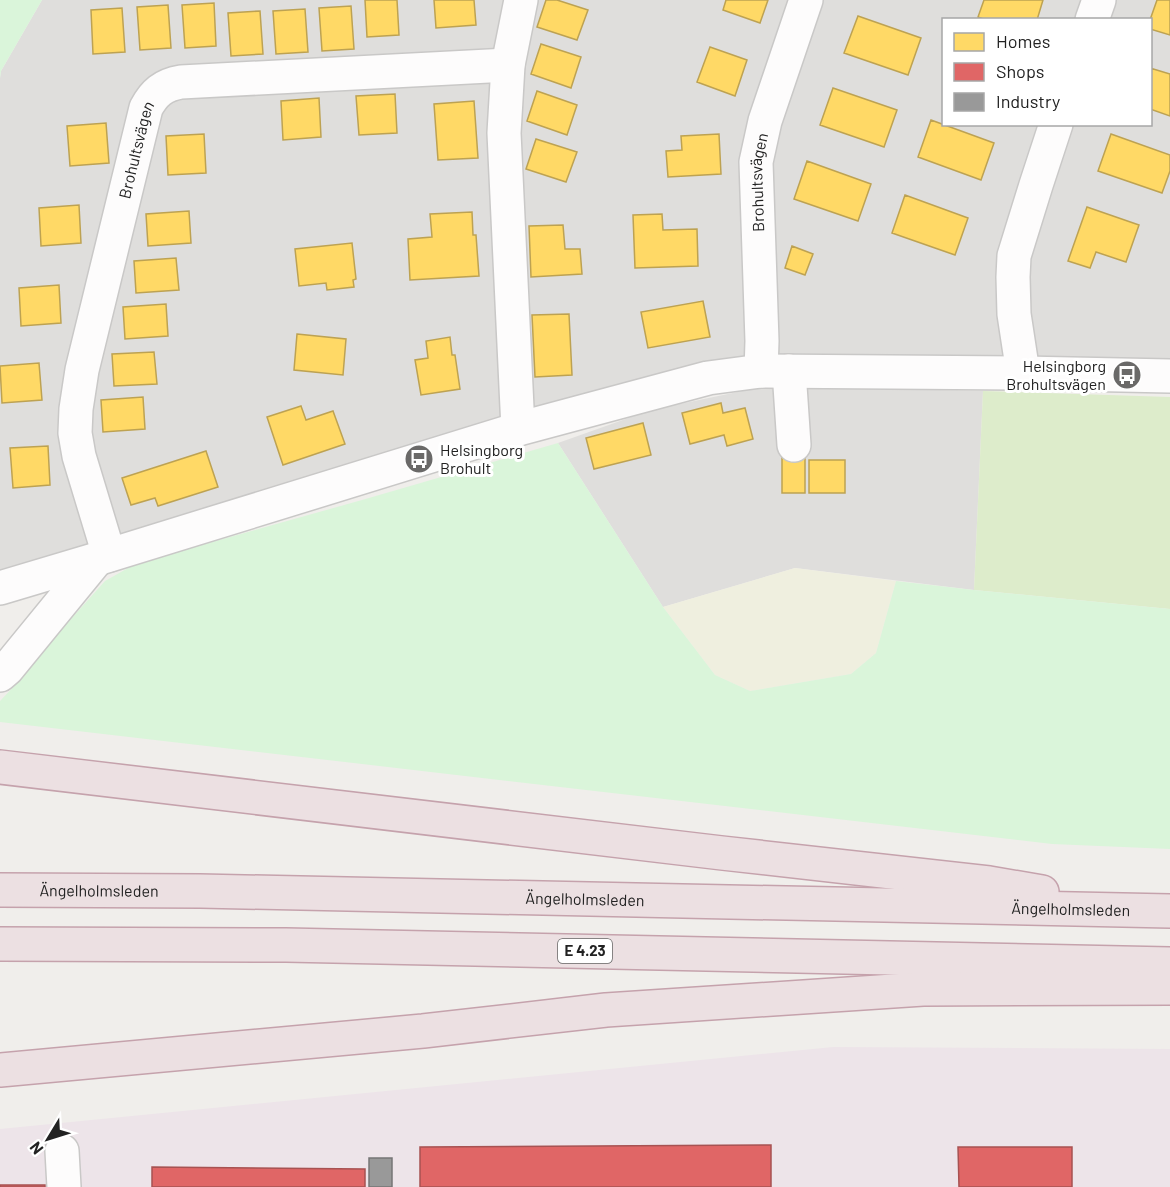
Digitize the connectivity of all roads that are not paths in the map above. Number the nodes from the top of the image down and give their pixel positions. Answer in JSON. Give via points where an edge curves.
{"nodes":[{"id":1,"x":521,"y":0,"type":"edge"},
{"id":2,"x":806,"y":0,"type":"edge"},
{"id":3,"x":1099,"y":0,"type":"edge"},
{"id":4,"x":1093,"y":18,"type":"edge"},
{"id":5,"x":508,"y":64,"type":"junction"},
{"id":6,"x":1055,"y":126,"type":"edge"},
{"id":7,"x":775,"y":371,"type":"junction"},
{"id":8,"x":1023,"y":373,"type":"junction"},
{"id":9,"x":1170,"y":376,"type":"edge"},
{"id":10,"x":518,"y":429,"type":"junction"},
{"id":11,"x":794,"y":445,"type":"dead end"},
{"id":12,"x":103,"y":557,"type":"junction"},
{"id":13,"x":0,"y":588,"type":"edge"},
{"id":14,"x":0,"y":675,"type":"edge"},
{"id":15,"x":0,"y":767,"type":"edge"},
{"id":16,"x":0,"y":890,"type":"edge"},
{"id":17,"x":1159,"y":911,"type":"edge"},
{"id":18,"x":0,"y":944,"type":"edge"},
{"id":19,"x":1170,"y":964,"type":"edge"},
{"id":20,"x":1170,"y":988,"type":"edge"},
{"id":21,"x":0,"y":1070,"type":"edge"},
{"id":22,"x":62,"y":1151,"type":"dead end"},
{"id":23,"x":63,"y":1187,"type":"edge"}],
"edges":[{"from":1,"to":5,"type":"street"},
{"from":2,"to":7,"type":"street","name":"Brohultsvägen","via":[[765,121],[756,162],[762,341]]},
{"from":3,"to":4,"type":"street"},
{"from":5,"to":10,"type":"street","via":[[504,133]]},
{"from":5,"to":12,"type":"street","name":"Brohultsvägen","via":[[181,82],[156,92],[146,108],[76,409],[79,456]]},
{"from":6,"to":8,"type":"street","via":[[1014,256],[1014,314]]},
{"from":7,"to":8,"type":"street"},
{"from":7,"to":10,"type":"street","via":[[708,378]]},
{"from":7,"to":11,"type":"street","name":"Brohultsvägen"},
{"from":8,"to":9,"type":"street"},
{"from":10,"to":12,"type":"street"},
{"from":12,"to":13,"type":"street"},
{"from":12,"to":14,"type":"street"},
{"from":15,"to":17,"type":"highway","via":[[988,883]]},
{"from":16,"to":17,"type":"highway","name":"Ängelholmsleden"},
{"from":18,"to":19,"type":"highway","number":"E 4.23","via":[[286,945]]},
{"from":20,"to":21,"type":"highway","via":[[922,989],[629,1008]]},
{"from":22,"to":23,"type":"street"}]}
